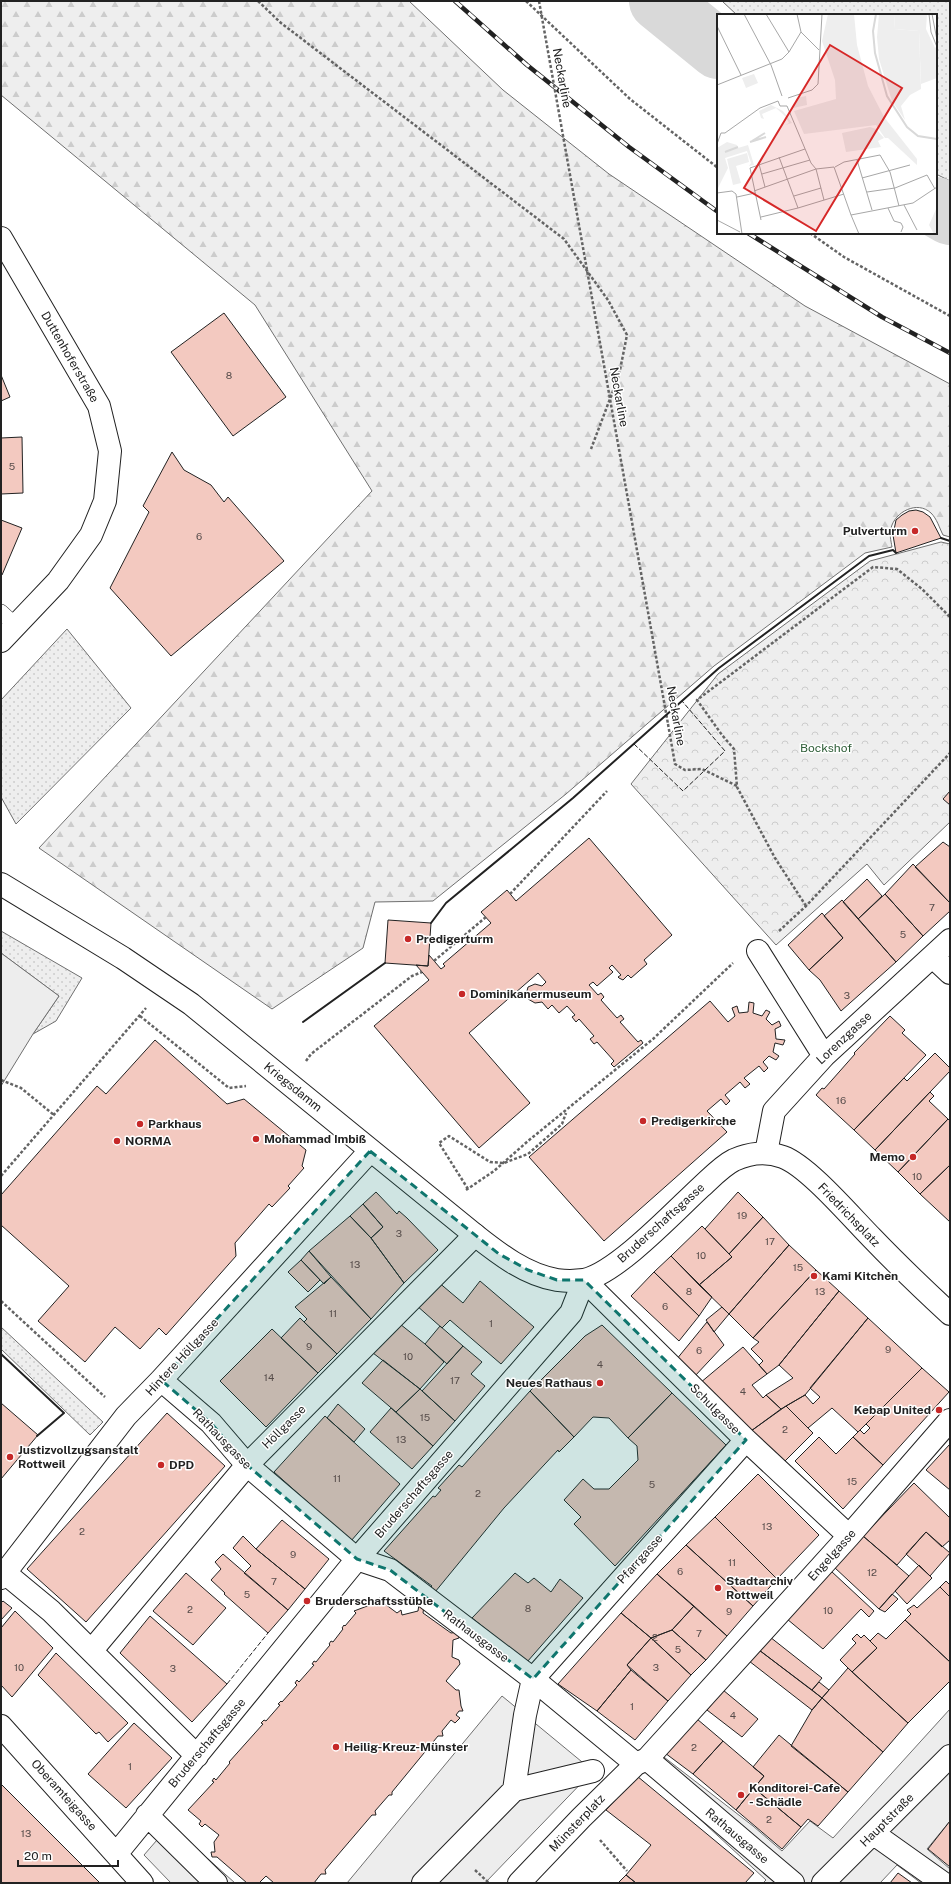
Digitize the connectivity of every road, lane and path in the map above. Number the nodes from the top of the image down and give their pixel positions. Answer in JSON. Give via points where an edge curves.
{"nodes":[{"id":1,"x":258,"y":1,"type":"edge"},
{"id":2,"x":526,"y":1,"type":"edge"},
{"id":3,"x":539,"y":1,"type":"edge"},
{"id":4,"x":717,"y":167,"type":"edge"},
{"id":5,"x":811,"y":234,"type":"edge"},
{"id":6,"x":1,"y":238,"type":"edge"},
{"id":7,"x":950,"y":316,"type":"edge"},
{"id":8,"x":591,"y":449,"type":"dead end"},
{"id":9,"x":950,"y":617,"type":"edge"},
{"id":10,"x":6,"y":626,"type":"edge"},
{"id":11,"x":950,"y":753,"type":"edge"},
{"id":12,"x":737,"y":787,"type":"junction"},
{"id":13,"x":607,"y":791,"type":"dead end"},
{"id":14,"x":1,"y":884,"type":"edge"},
{"id":15,"x":510,"y":894,"type":"dead end"},
{"id":16,"x":806,"y":906,"type":"junction"},
{"id":17,"x":486,"y":917,"type":"dead end"},
{"id":18,"x":950,"y":940,"type":"edge"},
{"id":19,"x":758,"y":951,"type":"joint"},
{"id":20,"x":933,"y":957,"type":"junction"},
{"id":21,"x":737,"y":960,"type":"dead end"},
{"id":22,"x":434,"y":961,"type":"dead end"},
{"id":23,"x":422,"y":972,"type":"dead end"},
{"id":24,"x":950,"y":973,"type":"edge"},
{"id":25,"x":151,"y":1003,"type":"dead end"},
{"id":26,"x":140,"y":1016,"type":"junction"},
{"id":27,"x":312,"y":1054,"type":"dead end"},
{"id":28,"x":824,"y":1056,"type":"junction"},
{"id":29,"x":1,"y":1080,"type":"edge"},
{"id":30,"x":249,"y":1085,"type":"dead end"},
{"id":31,"x":566,"y":1111,"type":"junction"},
{"id":32,"x":54,"y":1115,"type":"junction"},
{"id":33,"x":370,"y":1150,"type":"junction"},
{"id":34,"x":766,"y":1153,"type":"junction"},
{"id":35,"x":732,"y":1160,"type":"joint"},
{"id":36,"x":504,"y":1163,"type":"junction"},
{"id":37,"x":1,"y":1176,"type":"edge"},
{"id":38,"x":481,"y":1180,"type":"dead end"},
{"id":39,"x":468,"y":1188,"type":"dead end"},
{"id":40,"x":475,"y":1235,"type":"junction"},
{"id":41,"x":584,"y":1280,"type":"junction"},
{"id":42,"x":1,"y":1301,"type":"edge"},
{"id":43,"x":950,"y":1314,"type":"edge"},
{"id":44,"x":161,"y":1380,"type":"junction"},
{"id":45,"x":126,"y":1416,"type":"junction"},
{"id":46,"x":950,"y":1420,"type":"edge"},
{"id":47,"x":746,"y":1440,"type":"junction"},
{"id":48,"x":247,"y":1465,"type":"junction"},
{"id":49,"x":849,"y":1536,"type":"junction"},
{"id":50,"x":357,"y":1559,"type":"junction"},
{"id":51,"x":3,"y":1576,"type":"edge"},
{"id":52,"x":92,"y":1650,"type":"junction"},
{"id":53,"x":533,"y":1679,"type":"junction"},
{"id":54,"x":1,"y":1726,"type":"edge"},
{"id":55,"x":198,"y":1756,"type":"junction"},
{"id":56,"x":950,"y":1756,"type":"edge"},
{"id":57,"x":641,"y":1761,"type":"junction"},
{"id":58,"x":593,"y":1771,"type":"dead end"},
{"id":59,"x":514,"y":1790,"type":"junction"},
{"id":60,"x":147,"y":1815,"type":"junction"},
{"id":61,"x":581,"y":1818,"type":"junction"},
{"id":62,"x":874,"y":1834,"type":"junction"},
{"id":63,"x":117,"y":1853,"type":"junction"},
{"id":64,"x":627,"y":1871,"type":"dead end"},
{"id":65,"x":132,"y":1880,"type":"edge"},
{"id":66,"x":216,"y":1883,"type":"edge"},
{"id":67,"x":423,"y":1883,"type":"edge"},
{"id":68,"x":519,"y":1883,"type":"edge"},
{"id":69,"x":793,"y":1883,"type":"edge"},
{"id":70,"x":823,"y":1883,"type":"edge"},
{"id":71,"x":943,"y":1883,"type":"edge"}],
"edges":[{"from":1,"to":8,"type":"path","via":[[281,24],[564,239],[608,300],[627,335],[620,375]]},
{"from":2,"to":4,"type":"path","via":[[630,99]]},
{"from":3,"to":12,"type":"path","name":"Neckarline","bridge":true,"via":[[675,764],[685,770],[702,769]]},
{"from":5,"to":7,"type":"path","via":[[844,257]]},
{"from":6,"to":10,"type":"street","name":"Duttenhoferstraße","via":[[99,406],[110,451],[105,501],[91,535],[58,581]]},
{"from":9,"to":12,"type":"path","via":[[897,569],[873,567],[697,700],[734,749]]},
{"from":11,"to":16,"type":"path"},
{"from":12,"to":16,"type":"path","via":[[775,858]]},
{"from":13,"to":15,"type":"path"},
{"from":14,"to":33,"type":"street","name":"Kriegsdamm","via":[[123,958],[191,1004]]},
{"from":16,"to":19,"type":"path"},
{"from":17,"to":22,"type":"path"},
{"from":18,"to":20,"type":"street","name":"Lorenzgasse"},
{"from":19,"to":28,"type":"street"},
{"from":20,"to":24,"type":"street"},
{"from":20,"to":28,"type":"street","name":"Lorenzgasse"},
{"from":21,"to":31,"type":"path","via":[[653,1039]]},
{"from":23,"to":27,"type":"path","via":[[412,976]]},
{"from":25,"to":26,"type":"path"},
{"from":26,"to":30,"type":"path","via":[[229,1088]]},
{"from":26,"to":32,"type":"path"},
{"from":28,"to":34,"type":"street","name":"Lorenzgasse","via":[[774,1111]]},
{"from":29,"to":32,"type":"path","via":[[21,1088]]},
{"from":31,"to":36,"type":"path"},
{"from":31,"to":36,"type":"path","via":[[562,1124],[528,1154]]},
{"from":32,"to":37,"type":"path"},
{"from":33,"to":40,"type":"street","name":"Kriegsdamm"},
{"from":33,"to":44,"type":"street","name":"Hintere Höllgasse"},
{"from":34,"to":35,"type":"street","name":"Friedrichsplatz","via":[[750,1154]]},
{"from":34,"to":43,"type":"street","name":"Friedrichsplatz","via":[[784,1157],[810,1174],[900,1267]]},
{"from":35,"to":41,"type":"street","name":"Bruderschaftsgasse","via":[[630,1253],[608,1269]]},
{"from":36,"to":38,"type":"path"},
{"from":36,"to":39,"type":"path","via":[[490,1162],[449,1136],[439,1143]]},
{"from":40,"to":41,"type":"street","name":"Kriegsdamm","via":[[499,1254],[528,1270],[557,1280]]},
{"from":40,"to":48,"type":"street","name":"Höllgasse"},
{"from":41,"to":47,"type":"street","name":"Schulgasse"},
{"from":41,"to":50,"type":"street","name":"Bruderschaftsgasse","via":[[572,1313]]},
{"from":42,"to":45,"type":"path"},
{"from":44,"to":45,"type":"street","name":"Hintere Höllgasse"},
{"from":44,"to":48,"type":"street","name":"Rathausgasse","via":[[211,1423]]},
{"from":45,"to":51,"type":"street","name":"Hintere Höllgasse"},
{"from":46,"to":49,"type":"street","name":"Engelgasse"},
{"from":47,"to":49,"type":"street","name":"Schulgasse"},
{"from":47,"to":53,"type":"street","name":"Pfarrgasse"},
{"from":48,"to":50,"type":"street","name":"Rathausgasse"},
{"from":48,"to":52,"type":"street","name":"Höllgasse"},
{"from":49,"to":57,"type":"street","name":"Engelgasse"},
{"from":50,"to":53,"type":"street","name":"Rathausgasse","via":[[390,1570]]},
{"from":50,"to":55,"type":"street","name":"Bruderschaftsgasse"},
{"from":51,"to":52,"type":"street","via":[[51,1611]]},
{"from":52,"to":55,"type":"street"},
{"from":53,"to":57,"type":"street","name":"Rathausgasse"},
{"from":53,"to":59,"type":"street"},
{"from":54,"to":63,"type":"street","name":"Oberamteigasse"},
{"from":55,"to":60,"type":"street","name":"Bruderschaftsgasse"},
{"from":56,"to":62,"type":"street","name":"Hauptstraße"},
{"from":57,"to":61,"type":"street","name":"Münsterplatz"},
{"from":57,"to":69,"type":"street","name":"Rathausgasse"},
{"from":58,"to":59,"type":"street"},
{"from":59,"to":67,"type":"street"},
{"from":60,"to":63,"type":"street","name":"Bruderschaftsgasse"},
{"from":60,"to":66,"type":"street"},
{"from":61,"to":64,"type":"path"},
{"from":61,"to":68,"type":"street","name":"Münsterplatz"},
{"from":62,"to":70,"type":"street","name":"Hauptstraße"},
{"from":62,"to":71,"type":"street"},
{"from":63,"to":65,"type":"street","name":"Oberamteigasse"}]}
